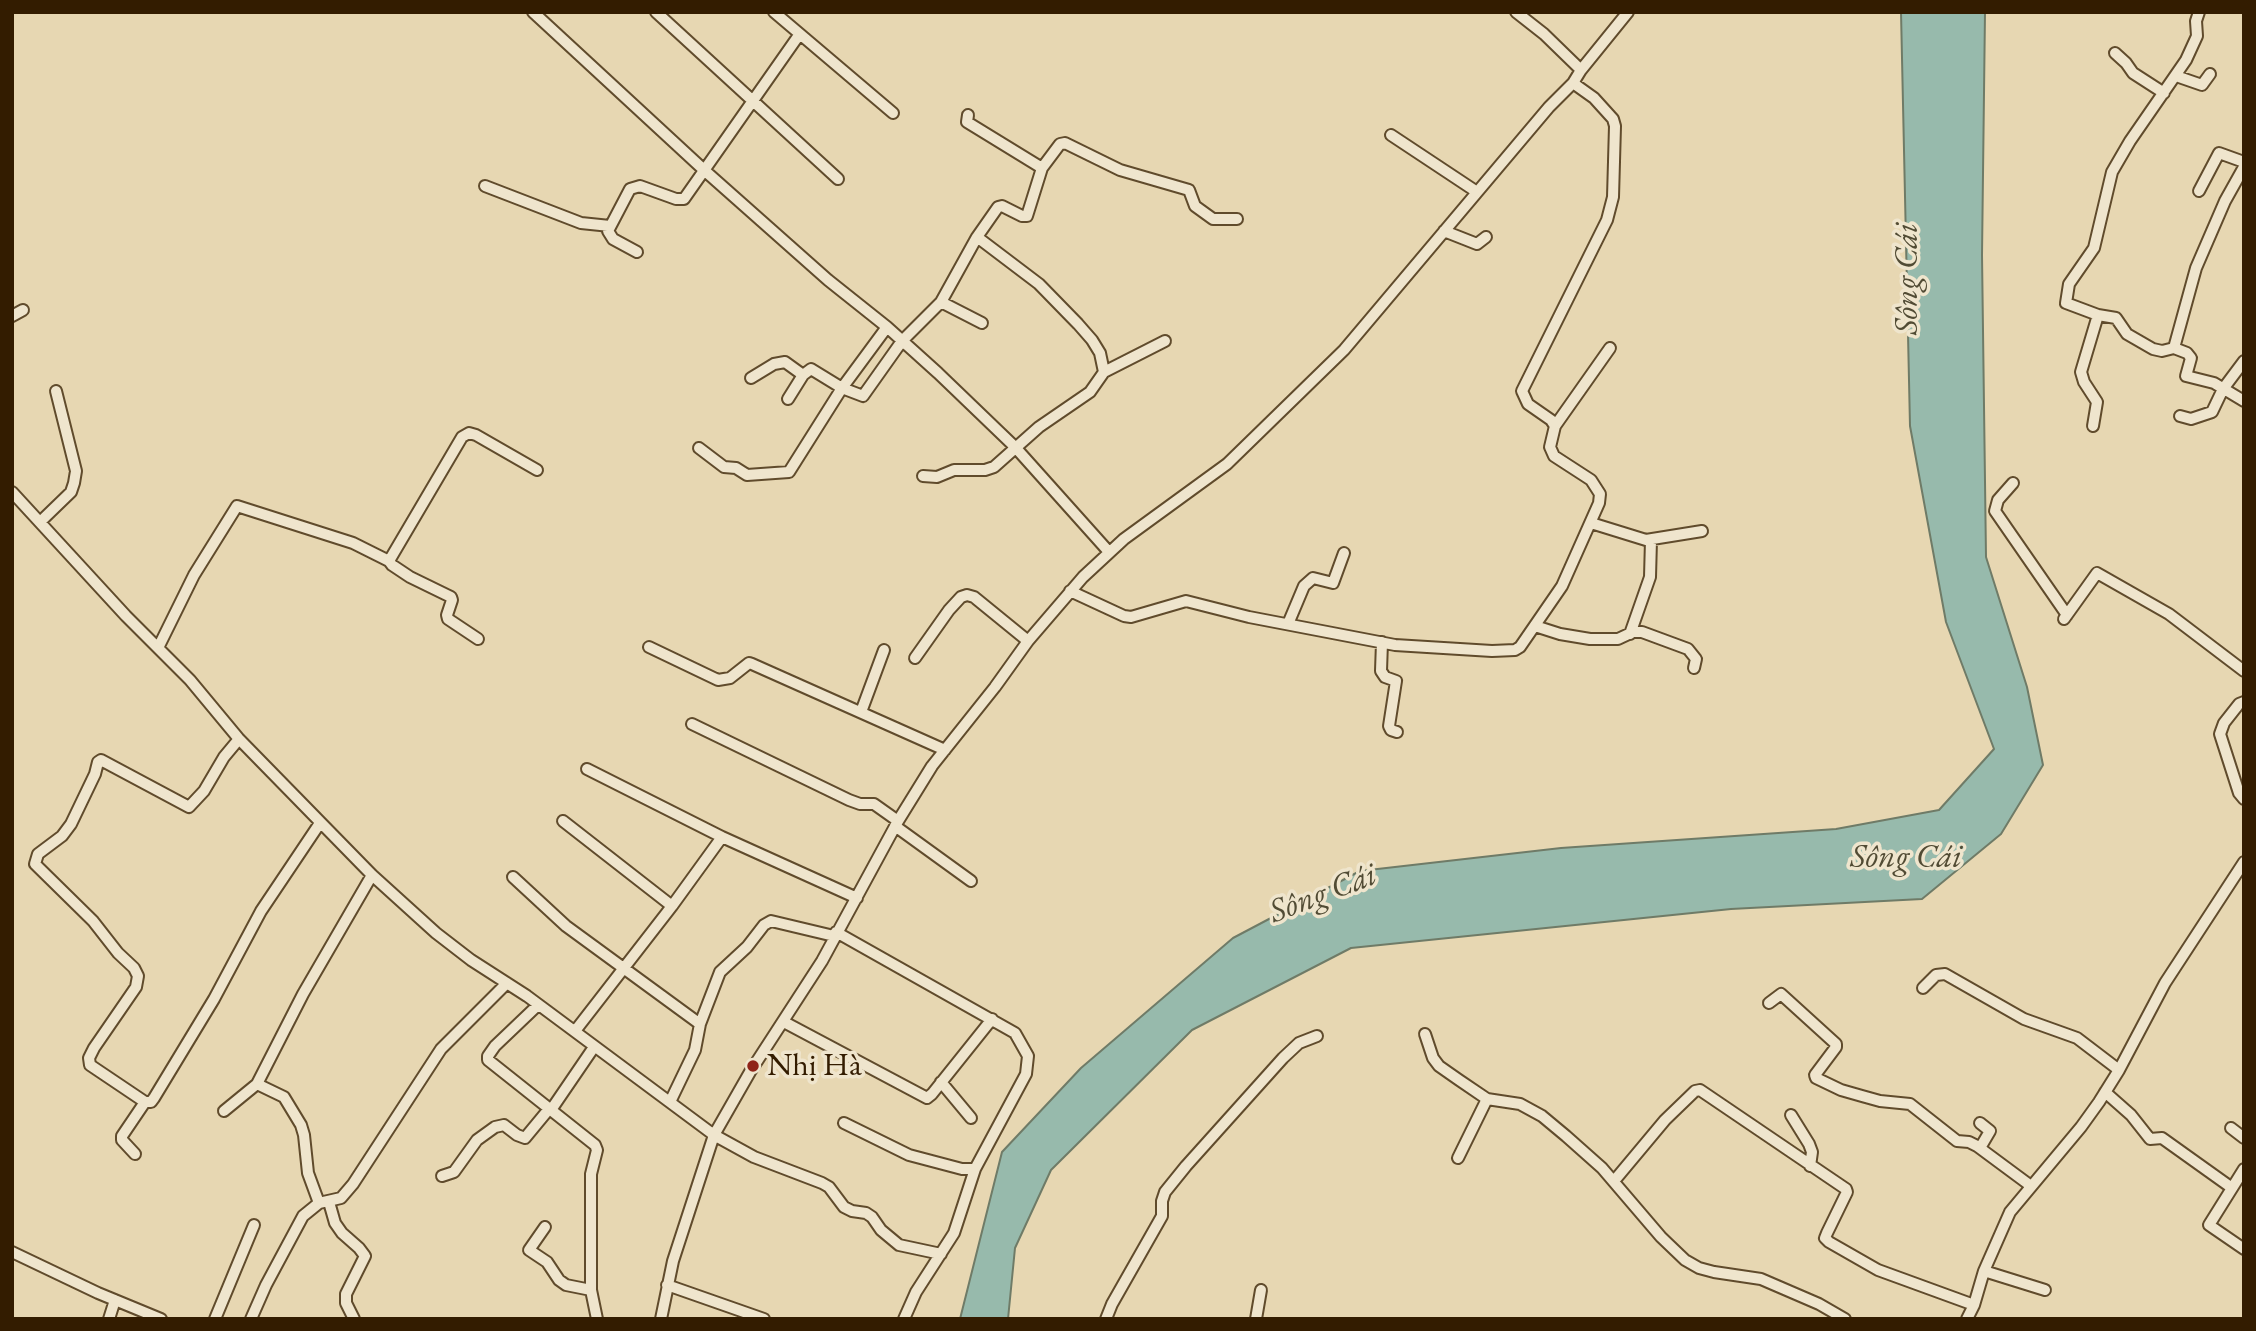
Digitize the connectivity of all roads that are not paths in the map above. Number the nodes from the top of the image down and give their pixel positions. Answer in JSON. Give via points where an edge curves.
{"nodes":[{"id":1,"x":533,"y":12,"type":"edge"},
{"id":2,"x":656,"y":12,"type":"edge"},
{"id":3,"x":774,"y":12,"type":"edge"},
{"id":4,"x":1516,"y":12,"type":"edge"},
{"id":5,"x":1628,"y":12,"type":"edge"},
{"id":6,"x":2199,"y":12,"type":"edge"},
{"id":7,"x":799,"y":35,"type":"junction"},
{"id":8,"x":2115,"y":53,"type":"dead end"},
{"id":9,"x":1581,"y":70,"type":"junction"},
{"id":10,"x":2210,"y":74,"type":"dead end"},
{"id":11,"x":2176,"y":76,"type":"junction"},
{"id":12,"x":1573,"y":83,"type":"junction"},
{"id":13,"x":2164,"y":93,"type":"junction"},
{"id":14,"x":753,"y":100,"type":"junction"},
{"id":15,"x":893,"y":113,"type":"dead end"},
{"id":16,"x":968,"y":115,"type":"dead end"},
{"id":17,"x":1391,"y":135,"type":"dead end"},
{"id":18,"x":2244,"y":165,"type":"edge"},
{"id":19,"x":1042,"y":168,"type":"junction"},
{"id":20,"x":704,"y":170,"type":"junction"},
{"id":21,"x":838,"y":179,"type":"dead end"},
{"id":22,"x":485,"y":186,"type":"dead end"},
{"id":23,"x":2199,"y":191,"type":"dead end"},
{"id":24,"x":1477,"y":192,"type":"junction"},
{"id":25,"x":1237,"y":219,"type":"dead end"},
{"id":26,"x":610,"y":226,"type":"junction"},
{"id":27,"x":1444,"y":231,"type":"junction"},
{"id":28,"x":977,"y":237,"type":"junction"},
{"id":29,"x":1486,"y":237,"type":"dead end"},
{"id":30,"x":637,"y":252,"type":"dead end"},
{"id":31,"x":941,"y":302,"type":"junction"},
{"id":32,"x":23,"y":310,"type":"dead end"},
{"id":33,"x":2098,"y":315,"type":"junction"},
{"id":34,"x":12,"y":316,"type":"edge"},
{"id":35,"x":982,"y":323,"type":"dead end"},
{"id":36,"x":887,"y":327,"type":"junction"},
{"id":37,"x":902,"y":341,"type":"junction"},
{"id":38,"x":1165,"y":341,"type":"dead end"},
{"id":39,"x":1610,"y":348,"type":"dead end"},
{"id":40,"x":2174,"y":348,"type":"junction"},
{"id":41,"x":2244,"y":361,"type":"edge"},
{"id":42,"x":1104,"y":372,"type":"junction"},
{"id":43,"x":803,"y":376,"type":"junction"},
{"id":44,"x":751,"y":378,"type":"dead end"},
{"id":45,"x":842,"y":388,"type":"junction"},
{"id":46,"x":2223,"y":388,"type":"junction"},
{"id":47,"x":56,"y":391,"type":"dead end"},
{"id":48,"x":788,"y":399,"type":"dead end"},
{"id":49,"x":2244,"y":401,"type":"edge"},
{"id":50,"x":2180,"y":416,"type":"dead end"},
{"id":51,"x":1555,"y":426,"type":"junction"},
{"id":52,"x":2093,"y":426,"type":"dead end"},
{"id":53,"x":1016,"y":447,"type":"junction"},
{"id":54,"x":699,"y":448,"type":"dead end"},
{"id":55,"x":537,"y":470,"type":"dead end"},
{"id":56,"x":923,"y":475,"type":"dead end"},
{"id":57,"x":2013,"y":483,"type":"dead end"},
{"id":58,"x":12,"y":492,"type":"edge"},
{"id":59,"x":40,"y":522,"type":"junction"},
{"id":60,"x":1591,"y":523,"type":"junction"},
{"id":61,"x":1702,"y":531,"type":"dead end"},
{"id":62,"x":1651,"y":540,"type":"junction"},
{"id":63,"x":1109,"y":552,"type":"junction"},
{"id":64,"x":1344,"y":553,"type":"dead end"},
{"id":65,"x":389,"y":561,"type":"junction"},
{"id":66,"x":1070,"y":591,"type":"junction"},
{"id":67,"x":1288,"y":624,"type":"junction"},
{"id":68,"x":1535,"y":626,"type":"junction"},
{"id":69,"x":1630,"y":634,"type":"junction"},
{"id":70,"x":478,"y":639,"type":"dead end"},
{"id":71,"x":1028,"y":641,"type":"junction"},
{"id":72,"x":1382,"y":642,"type":"junction"},
{"id":73,"x":649,"y":647,"type":"dead end"},
{"id":74,"x":158,"y":648,"type":"junction"},
{"id":75,"x":884,"y":650,"type":"dead end"},
{"id":76,"x":915,"y":658,"type":"dead end"},
{"id":77,"x":1694,"y":668,"type":"dead end"},
{"id":78,"x":2244,"y":671,"type":"edge"},
{"id":79,"x":2244,"y":702,"type":"edge"},
{"id":80,"x":861,"y":712,"type":"junction"},
{"id":81,"x":692,"y":724,"type":"dead end"},
{"id":82,"x":1397,"y":732,"type":"dead end"},
{"id":83,"x":239,"y":739,"type":"junction"},
{"id":84,"x":945,"y":750,"type":"junction"},
{"id":85,"x":587,"y":769,"type":"dead end"},
{"id":86,"x":2244,"y":799,"type":"edge"},
{"id":87,"x":563,"y":821,"type":"dead end"},
{"id":88,"x":320,"y":822,"type":"junction"},
{"id":89,"x":897,"y":824,"type":"junction"},
{"id":90,"x":722,"y":836,"type":"junction"},
{"id":91,"x":2244,"y":863,"type":"edge"},
{"id":92,"x":372,"y":875,"type":"junction"},
{"id":93,"x":513,"y":877,"type":"dead end"},
{"id":94,"x":971,"y":881,"type":"dead end"},
{"id":95,"x":858,"y":898,"type":"junction"},
{"id":96,"x":671,"y":906,"type":"junction"},
{"id":97,"x":835,"y":934,"type":"junction"},
{"id":98,"x":625,"y":967,"type":"junction"},
{"id":99,"x":507,"y":983,"type":"junction"},
{"id":100,"x":1923,"y":988,"type":"dead end"},
{"id":101,"x":1769,"y":1003,"type":"dead end"},
{"id":102,"x":538,"y":1005,"type":"junction"},
{"id":103,"x":992,"y":1019,"type":"junction"},
{"id":104,"x":784,"y":1023,"type":"junction"},
{"id":105,"x":700,"y":1024,"type":"junction"},
{"id":106,"x":575,"y":1031,"type":"junction"},
{"id":107,"x":1425,"y":1034,"type":"dead end"},
{"id":108,"x":1317,"y":1036,"type":"dead end"},
{"id":109,"x":593,"y":1047,"type":"junction"},
{"id":110,"x":2119,"y":1070,"type":"junction"},
{"id":111,"x":941,"y":1082,"type":"junction"},
{"id":112,"x":257,"y":1084,"type":"junction"},
{"id":113,"x":2105,"y":1092,"type":"junction"},
{"id":114,"x":1487,"y":1099,"type":"junction"},
{"id":115,"x":145,"y":1102,"type":"junction"},
{"id":116,"x":670,"y":1102,"type":"junction"},
{"id":117,"x":550,"y":1109,"type":"junction"},
{"id":118,"x":224,"y":1111,"type":"dead end"},
{"id":119,"x":1791,"y":1115,"type":"dead end"},
{"id":120,"x":971,"y":1118,"type":"dead end"},
{"id":121,"x":844,"y":1123,"type":"dead end"},
{"id":122,"x":1980,"y":1123,"type":"dead end"},
{"id":123,"x":2231,"y":1128,"type":"dead end"},
{"id":124,"x":714,"y":1135,"type":"junction"},
{"id":125,"x":2244,"y":1138,"type":"edge"},
{"id":126,"x":1980,"y":1148,"type":"junction"},
{"id":127,"x":135,"y":1154,"type":"dead end"},
{"id":128,"x":1458,"y":1158,"type":"dead end"},
{"id":129,"x":1810,"y":1166,"type":"junction"},
{"id":130,"x":2244,"y":1168,"type":"edge"},
{"id":131,"x":975,"y":1169,"type":"junction"},
{"id":132,"x":442,"y":1176,"type":"dead end"},
{"id":133,"x":1614,"y":1181,"type":"junction"},
{"id":134,"x":2031,"y":1186,"type":"junction"},
{"id":135,"x":2232,"y":1188,"type":"junction"},
{"id":136,"x":324,"y":1203,"type":"junction"},
{"id":137,"x":254,"y":1225,"type":"dead end"},
{"id":138,"x":544,"y":1227,"type":"dead end"},
{"id":139,"x":2244,"y":1249,"type":"edge"},
{"id":140,"x":12,"y":1252,"type":"edge"},
{"id":141,"x":941,"y":1254,"type":"junction"},
{"id":142,"x":1984,"y":1271,"type":"junction"},
{"id":143,"x":667,"y":1285,"type":"junction"},
{"id":144,"x":591,"y":1290,"type":"junction"},
{"id":145,"x":1261,"y":1290,"type":"dead end"},
{"id":146,"x":2045,"y":1290,"type":"dead end"},
{"id":147,"x":115,"y":1300,"type":"junction"},
{"id":148,"x":1973,"y":1305,"type":"junction"},
{"id":149,"x":762,"y":1318,"type":"edge"},
{"id":150,"x":109,"y":1319,"type":"edge"},
{"id":151,"x":161,"y":1319,"type":"edge"},
{"id":152,"x":215,"y":1319,"type":"edge"},
{"id":153,"x":251,"y":1319,"type":"edge"},
{"id":154,"x":354,"y":1319,"type":"edge"},
{"id":155,"x":597,"y":1319,"type":"edge"},
{"id":156,"x":662,"y":1319,"type":"edge"},
{"id":157,"x":904,"y":1319,"type":"edge"},
{"id":158,"x":1106,"y":1319,"type":"edge"},
{"id":159,"x":1256,"y":1319,"type":"edge"},
{"id":160,"x":1845,"y":1319,"type":"edge"},
{"id":161,"x":1967,"y":1319,"type":"edge"}],
"edges":[{"from":1,"to":20,"type":"street"},
{"from":2,"to":14,"type":"street"},
{"from":3,"to":7,"type":"street"},
{"from":4,"to":9,"type":"street"},
{"from":5,"to":9,"type":"street"},
{"from":6,"to":11,"type":"street","via":[[2193,47]]},
{"from":7,"to":14,"type":"street"},
{"from":7,"to":15,"type":"street"},
{"from":8,"to":13,"type":"street","via":[[2133,73]]},
{"from":9,"to":12,"type":"street"},
{"from":10,"to":11,"type":"street","via":[[2202,85]]},
{"from":11,"to":13,"type":"street"},
{"from":12,"to":24,"type":"street"},
{"from":12,"to":51,"type":"street","via":[[1613,119],[1615,178],[1607,220],[1522,391],[1528,404]]},
{"from":13,"to":33,"type":"street","via":[[2112,172],[2094,248],[2067,292],[2066,303]]},
{"from":14,"to":20,"type":"street"},
{"from":14,"to":21,"type":"street"},
{"from":16,"to":19,"type":"street","via":[[967,122],[990,139]]},
{"from":17,"to":24,"type":"street"},
{"from":18,"to":23,"type":"street","via":[[2219,153]]},
{"from":18,"to":40,"type":"street","via":[[2196,268]]},
{"from":19,"to":25,"type":"street","via":[[1056,147],[1065,144],[1120,170],[1189,190],[1195,206],[1213,219]]},
{"from":19,"to":28,"type":"street","via":[[1027,216],[1000,206]]},
{"from":20,"to":26,"type":"street","via":[[681,200],[634,186]]},
{"from":20,"to":36,"type":"street"},
{"from":22,"to":26,"type":"street","via":[[581,223]]},
{"from":24,"to":27,"type":"street"},
{"from":26,"to":30,"type":"street","via":[[610,237]]},
{"from":27,"to":29,"type":"street","via":[[1477,244]]},
{"from":27,"to":63,"type":"street","via":[[1344,350],[1227,464]]},
{"from":28,"to":31,"type":"street"},
{"from":28,"to":42,"type":"street","via":[[1039,284],[1078,324],[1096,347]]},
{"from":31,"to":35,"type":"street"},
{"from":31,"to":37,"type":"street"},
{"from":32,"to":34,"type":"street"},
{"from":33,"to":40,"type":"street","via":[[2116,318],[2127,334],[2153,349]]},
{"from":33,"to":52,"type":"street","via":[[2081,372],[2096,398]]},
{"from":36,"to":37,"type":"street"},
{"from":36,"to":45,"type":"street"},
{"from":37,"to":45,"type":"street","via":[[863,396]]},
{"from":37,"to":53,"type":"street"},
{"from":38,"to":42,"type":"street"},
{"from":39,"to":51,"type":"street"},
{"from":40,"to":46,"type":"street","via":[[2190,356],[2188,377]]},
{"from":41,"to":46,"type":"street"},
{"from":42,"to":53,"type":"street","via":[[1090,392]]},
{"from":43,"to":44,"type":"street","via":[[785,362]]},
{"from":43,"to":45,"type":"street","via":[[807,370],[815,370]]},
{"from":43,"to":48,"type":"street"},
{"from":45,"to":54,"type":"street","via":[[789,472],[747,475],[724,467]]},
{"from":46,"to":49,"type":"street"},
{"from":46,"to":50,"type":"street","via":[[2209,414],[2192,419]]},
{"from":47,"to":59,"type":"street","via":[[74,483],[71,492]]},
{"from":51,"to":60,"type":"street","via":[[1550,447],[1554,456],[1587,476],[1600,494]]},
{"from":53,"to":56,"type":"street","via":[[990,469]]},
{"from":53,"to":63,"type":"street"},
{"from":55,"to":65,"type":"street","via":[[476,435],[462,437]]},
{"from":57,"to":78,"type":"street","via":[[1995,511],[2066,617],[2097,573],[2169,614]]},
{"from":58,"to":59,"type":"street"},
{"from":59,"to":74,"type":"street"},
{"from":60,"to":62,"type":"street"},
{"from":60,"to":68,"type":"street","via":[[1562,586]]},
{"from":61,"to":62,"type":"street"},
{"from":62,"to":69,"type":"street","via":[[1650,577]]},
{"from":63,"to":66,"type":"street"},
{"from":64,"to":67,"type":"street","via":[[1333,583],[1313,578],[1304,586]]},
{"from":65,"to":70,"type":"street","via":[[451,597],[448,620]]},
{"from":65,"to":74,"type":"street","via":[[353,543],[237,506],[194,575]]},
{"from":66,"to":67,"type":"street","via":[[1124,616],[1186,601]]},
{"from":66,"to":71,"type":"street"},
{"from":67,"to":72,"type":"street"},
{"from":68,"to":69,"type":"street","via":[[1590,639]]},
{"from":68,"to":72,"type":"street","via":[[1515,650]]},
{"from":69,"to":77,"type":"street","via":[[1642,632],[1686,648],[1696,659]]},
{"from":71,"to":76,"type":"street","via":[[967,595],[949,610]]},
{"from":71,"to":84,"type":"street"},
{"from":72,"to":82,"type":"street","via":[[1381,671],[1396,681],[1389,726]]},
{"from":73,"to":80,"type":"street","via":[[718,681],[749,663]]},
{"from":74,"to":83,"type":"street"},
{"from":75,"to":80,"type":"street"},
{"from":79,"to":86,"type":"street","via":[[2220,734]]},
{"from":80,"to":84,"type":"street"},
{"from":81,"to":89,"type":"street","via":[[849,800],[874,804]]},
{"from":83,"to":88,"type":"street"},
{"from":83,"to":115,"type":"street","via":[[189,807],[102,760],[98,762],[71,824],[35,860],[138,976],[136,987],[94,1048],[89,1063]]},
{"from":84,"to":89,"type":"street"},
{"from":85,"to":90,"type":"street"},
{"from":87,"to":96,"type":"street"},
{"from":88,"to":92,"type":"street"},
{"from":88,"to":115,"type":"street","via":[[261,911],[158,1094]]},
{"from":89,"to":94,"type":"street"},
{"from":89,"to":95,"type":"street"},
{"from":90,"to":95,"type":"street"},
{"from":90,"to":96,"type":"street"},
{"from":91,"to":110,"type":"street","via":[[2165,983]]},
{"from":92,"to":99,"type":"street","via":[[436,933]]},
{"from":92,"to":112,"type":"street"},
{"from":93,"to":98,"type":"street","via":[[566,926]]},
{"from":95,"to":97,"type":"street"},
{"from":96,"to":98,"type":"street"},
{"from":97,"to":103,"type":"street"},
{"from":97,"to":104,"type":"street"},
{"from":97,"to":105,"type":"street","via":[[771,921],[764,925],[720,972]]},
{"from":98,"to":105,"type":"street"},
{"from":98,"to":106,"type":"street"},
{"from":99,"to":102,"type":"street"},
{"from":99,"to":136,"type":"street","via":[[442,1049],[353,1184],[341,1198]]},
{"from":100,"to":110,"type":"street","via":[[1936,975],[1945,974],[2024,1019],[2077,1038]]},
{"from":101,"to":126,"type":"street","via":[[1781,994],[1836,1044],[1816,1078],[1880,1101],[1910,1104],[1957,1142]]},
{"from":102,"to":106,"type":"street"},
{"from":102,"to":117,"type":"street","via":[[495,1046],[488,1060]]},
{"from":103,"to":111,"type":"street"},
{"from":103,"to":131,"type":"street","via":[[1015,1033],[1028,1065]]},
{"from":104,"to":111,"type":"street","via":[[927,1098]]},
{"from":104,"to":124,"type":"street"},
{"from":105,"to":116,"type":"street","via":[[695,1050]]},
{"from":106,"to":109,"type":"street"},
{"from":107,"to":114,"type":"street","via":[[1439,1066]]},
{"from":108,"to":158,"type":"street","via":[[1283,1059],[1165,1192],[1162,1216]]},
{"from":109,"to":116,"type":"street"},
{"from":109,"to":117,"type":"street"},
{"from":110,"to":113,"type":"street"},
{"from":111,"to":120,"type":"street"},
{"from":112,"to":118,"type":"street"},
{"from":112,"to":136,"type":"street","via":[[286,1100],[301,1125],[308,1174]]},
{"from":113,"to":134,"type":"street"},
{"from":113,"to":135,"type":"street","via":[[2150,1139],[2162,1138]]},
{"from":114,"to":128,"type":"street"},
{"from":114,"to":133,"type":"street","via":[[1520,1104],[1542,1116]]},
{"from":115,"to":127,"type":"street","via":[[122,1136]]},
{"from":116,"to":124,"type":"street"},
{"from":117,"to":132,"type":"street","via":[[522,1139],[504,1125],[495,1127],[477,1140],[454,1172]]},
{"from":117,"to":144,"type":"street","via":[[597,1150],[591,1174]]},
{"from":119,"to":129,"type":"street","via":[[1812,1152]]},
{"from":121,"to":131,"type":"street","via":[[909,1155]]},
{"from":122,"to":126,"type":"street","via":[[1990,1131]]},
{"from":123,"to":125,"type":"street"},
{"from":124,"to":141,"type":"street","via":[[754,1157],[829,1187],[844,1207],[866,1213],[899,1245]]},
{"from":124,"to":143,"type":"street"},
{"from":126,"to":134,"type":"street"},
{"from":129,"to":133,"type":"street","via":[[1700,1090],[1665,1120]]},
{"from":129,"to":148,"type":"street","via":[[1847,1191],[1825,1238],[1829,1242],[1878,1270]]},
{"from":130,"to":135,"type":"street"},
{"from":131,"to":141,"type":"street","via":[[954,1233]]},
{"from":133,"to":160,"type":"street","via":[[1685,1260],[1714,1272],[1761,1279]]},
{"from":134,"to":142,"type":"street","via":[[2005,1221]]},
{"from":135,"to":139,"type":"street","via":[[2209,1225]]},
{"from":136,"to":153,"type":"street","via":[[309,1210],[299,1222]]},
{"from":136,"to":154,"type":"street","via":[[342,1233],[365,1256],[346,1294]]},
{"from":137,"to":152,"type":"street"},
{"from":138,"to":144,"type":"street","via":[[529,1250],[547,1262],[566,1285]]},
{"from":140,"to":147,"type":"street"},
{"from":141,"to":157,"type":"street"},
{"from":142,"to":146,"type":"street"},
{"from":142,"to":148,"type":"street"},
{"from":143,"to":149,"type":"street"},
{"from":143,"to":156,"type":"street"},
{"from":144,"to":155,"type":"street"},
{"from":145,"to":159,"type":"street"},
{"from":147,"to":150,"type":"street"},
{"from":147,"to":151,"type":"street"},
{"from":148,"to":161,"type":"street"}]}
